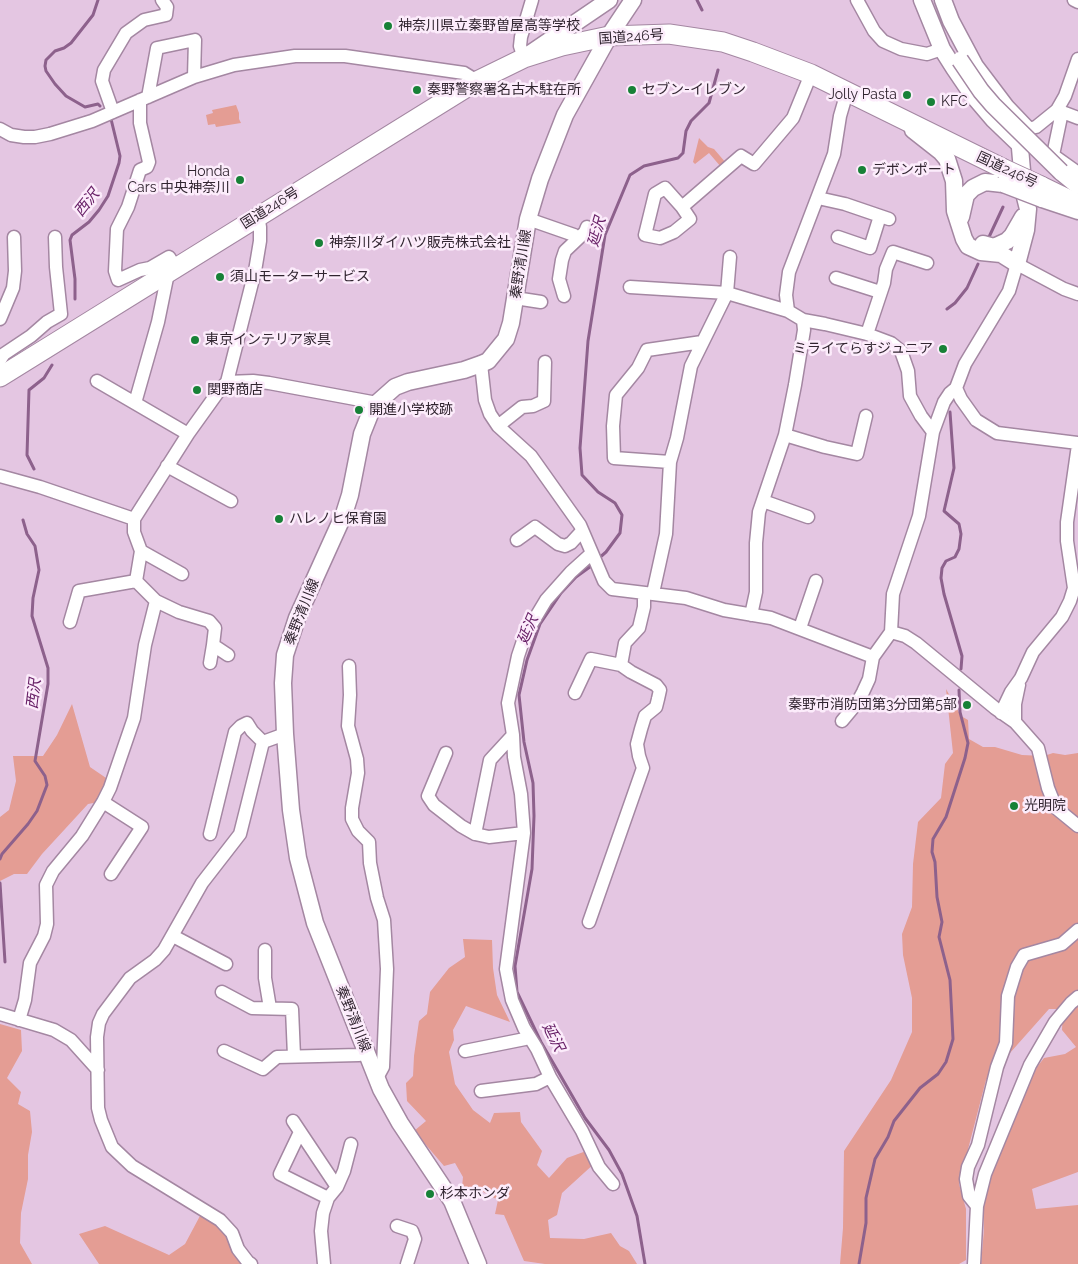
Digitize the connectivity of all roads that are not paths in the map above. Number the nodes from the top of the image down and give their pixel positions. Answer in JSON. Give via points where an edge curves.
{"nodes":[{"id":1,"x":162,"y":0,"type":"edge"},
{"id":2,"x":532,"y":0,"type":"edge"},
{"id":3,"x":609,"y":0,"type":"edge"},
{"id":4,"x":633,"y":0,"type":"edge"},
{"id":5,"x":856,"y":0,"type":"edge"},
{"id":6,"x":922,"y":0,"type":"edge"},
{"id":7,"x":933,"y":0,"type":"edge"},
{"id":8,"x":943,"y":0,"type":"edge"},
{"id":9,"x":1074,"y":0,"type":"edge"},
{"id":10,"x":1078,"y":2,"type":"edge"},
{"id":11,"x":609,"y":36,"type":"junction"},
{"id":12,"x":942,"y":48,"type":"junction"},
{"id":13,"x":524,"y":58,"type":"junction"},
{"id":14,"x":1077,"y":62,"type":"edge"},
{"id":15,"x":811,"y":74,"type":"junction"},
{"id":16,"x":194,"y":77,"type":"junction"},
{"id":17,"x":477,"y":81,"type":"junction"},
{"id":18,"x":1069,"y":81,"type":"junction"},
{"id":19,"x":847,"y":92,"type":"junction"},
{"id":20,"x":144,"y":98,"type":"junction"},
{"id":21,"x":1059,"y":111,"type":"junction"},
{"id":22,"x":114,"y":112,"type":"junction"},
{"id":23,"x":895,"y":116,"type":"junction"},
{"id":24,"x":1078,"y":118,"type":"edge"},
{"id":25,"x":0,"y":129,"type":"edge"},
{"id":26,"x":1027,"y":129,"type":"junction"},
{"id":27,"x":1020,"y":145,"type":"junction"},
{"id":28,"x":1078,"y":173,"type":"edge"},
{"id":29,"x":1003,"y":176,"type":"junction"},
{"id":30,"x":1078,"y":186,"type":"edge"},
{"id":31,"x":1042,"y":193,"type":"junction"},
{"id":32,"x":818,"y":198,"type":"junction"},
{"id":33,"x":1078,"y":204,"type":"edge"},
{"id":34,"x":682,"y":207,"type":"dead end"},
{"id":35,"x":1028,"y":209,"type":"junction"},
{"id":36,"x":1078,"y":211,"type":"edge"},
{"id":37,"x":258,"y":216,"type":"junction"},
{"id":38,"x":528,"y":219,"type":"junction"},
{"id":39,"x":587,"y":227,"type":"dead end"},
{"id":40,"x":962,"y":232,"type":"junction"},
{"id":41,"x":14,"y":237,"type":"dead end"},
{"id":42,"x":838,"y":237,"type":"dead end"},
{"id":43,"x":55,"y":238,"type":"dead end"},
{"id":44,"x":578,"y":238,"type":"junction"},
{"id":45,"x":730,"y":256,"type":"dead end"},
{"id":46,"x":927,"y":263,"type":"dead end"},
{"id":47,"x":1018,"y":264,"type":"junction"},
{"id":48,"x":172,"y":271,"type":"junction"},
{"id":49,"x":836,"y":278,"type":"dead end"},
{"id":50,"x":630,"y":287,"type":"dead end"},
{"id":51,"x":880,"y":292,"type":"junction"},
{"id":52,"x":728,"y":293,"type":"junction"},
{"id":53,"x":1078,"y":294,"type":"edge"},
{"id":54,"x":564,"y":296,"type":"dead end"},
{"id":55,"x":516,"y":298,"type":"junction"},
{"id":56,"x":541,"y":302,"type":"dead end"},
{"id":57,"x":788,"y":311,"type":"junction"},
{"id":58,"x":0,"y":319,"type":"edge"},
{"id":59,"x":804,"y":320,"type":"junction"},
{"id":60,"x":867,"y":334,"type":"junction"},
{"id":61,"x":702,"y":342,"type":"junction"},
{"id":62,"x":0,"y":360,"type":"edge"},
{"id":63,"x":545,"y":362,"type":"dead end"},
{"id":64,"x":481,"y":364,"type":"junction"},
{"id":65,"x":0,"y":377,"type":"edge"},
{"id":66,"x":98,"y":381,"type":"dead end"},
{"id":67,"x":227,"y":382,"type":"junction"},
{"id":68,"x":956,"y":388,"type":"junction"},
{"id":69,"x":135,"y":403,"type":"junction"},
{"id":70,"x":377,"y":403,"type":"junction"},
{"id":71,"x":866,"y":416,"type":"dead end"},
{"id":72,"x":498,"y":426,"type":"junction"},
{"id":73,"x":933,"y":432,"type":"junction"},
{"id":74,"x":188,"y":434,"type":"junction"},
{"id":75,"x":785,"y":435,"type":"junction"},
{"id":76,"x":1078,"y":444,"type":"edge"},
{"id":77,"x":670,"y":462,"type":"junction"},
{"id":78,"x":167,"y":466,"type":"junction"},
{"id":79,"x":0,"y":476,"type":"edge"},
{"id":80,"x":763,"y":501,"type":"junction"},
{"id":81,"x":231,"y":502,"type":"dead end"},
{"id":82,"x":808,"y":516,"type":"dead end"},
{"id":83,"x":134,"y":519,"type":"junction"},
{"id":84,"x":582,"y":531,"type":"junction"},
{"id":85,"x":517,"y":540,"type":"dead end"},
{"id":86,"x":141,"y":550,"type":"junction"},
{"id":87,"x":592,"y":553,"type":"junction"},
{"id":88,"x":182,"y":574,"type":"dead end"},
{"id":89,"x":136,"y":581,"type":"junction"},
{"id":90,"x":816,"y":581,"type":"dead end"},
{"id":91,"x":1076,"y":589,"type":"edge"},
{"id":92,"x":649,"y":593,"type":"junction"},
{"id":93,"x":156,"y":601,"type":"junction"},
{"id":94,"x":751,"y":614,"type":"junction"},
{"id":95,"x":76,"y":617,"type":"dead end"},
{"id":96,"x":800,"y":628,"type":"junction"},
{"id":97,"x":892,"y":632,"type":"junction"},
{"id":98,"x":213,"y":645,"type":"junction"},
{"id":99,"x":228,"y":655,"type":"dead end"},
{"id":100,"x":873,"y":657,"type":"junction"},
{"id":101,"x":210,"y":663,"type":"dead end"},
{"id":102,"x":621,"y":665,"type":"junction"},
{"id":103,"x":350,"y":666,"type":"dead end"},
{"id":104,"x":1020,"y":678,"type":"junction"},
{"id":105,"x":576,"y":692,"type":"dead end"},
{"id":106,"x":1001,"y":712,"type":"junction"},
{"id":107,"x":842,"y":721,"type":"dead end"},
{"id":108,"x":1015,"y":722,"type":"junction"},
{"id":109,"x":284,"y":734,"type":"junction"},
{"id":110,"x":513,"y":735,"type":"junction"},
{"id":111,"x":263,"y":742,"type":"junction"},
{"id":112,"x":446,"y":753,"type":"dead end"},
{"id":113,"x":104,"y":802,"type":"junction"},
{"id":114,"x":1078,"y":826,"type":"edge"},
{"id":115,"x":524,"y":833,"type":"junction"},
{"id":116,"x":210,"y":834,"type":"dead end"},
{"id":117,"x":475,"y":834,"type":"junction"},
{"id":118,"x":118,"y":870,"type":"dead end"},
{"id":119,"x":589,"y":922,"type":"dead end"},
{"id":120,"x":1078,"y":930,"type":"edge"},
{"id":121,"x":173,"y":936,"type":"junction"},
{"id":122,"x":265,"y":950,"type":"dead end"},
{"id":123,"x":226,"y":964,"type":"dead end"},
{"id":124,"x":222,"y":992,"type":"dead end"},
{"id":125,"x":1078,"y":997,"type":"edge"},
{"id":126,"x":270,"y":1008,"type":"junction"},
{"id":127,"x":0,"y":1014,"type":"edge"},
{"id":128,"x":19,"y":1020,"type":"junction"},
{"id":129,"x":527,"y":1036,"type":"junction"},
{"id":130,"x":224,"y":1051,"type":"dead end"},
{"id":131,"x":366,"y":1051,"type":"junction"},
{"id":132,"x":465,"y":1051,"type":"dead end"},
{"id":133,"x":294,"y":1056,"type":"junction"},
{"id":134,"x":98,"y":1070,"type":"junction"},
{"id":135,"x":550,"y":1077,"type":"junction"},
{"id":136,"x":378,"y":1078,"type":"junction"},
{"id":137,"x":481,"y":1091,"type":"dead end"},
{"id":138,"x":351,"y":1144,"type":"dead end"},
{"id":139,"x":612,"y":1184,"type":"dead end"},
{"id":140,"x":337,"y":1187,"type":"junction"},
{"id":141,"x":328,"y":1198,"type":"junction"},
{"id":142,"x":977,"y":1206,"type":"junction"},
{"id":143,"x":397,"y":1226,"type":"dead end"},
{"id":144,"x":251,"y":1264,"type":"edge"},
{"id":145,"x":324,"y":1264,"type":"edge"},
{"id":146,"x":407,"y":1264,"type":"edge"},
{"id":147,"x":478,"y":1264,"type":"edge"},
{"id":148,"x":974,"y":1264,"type":"edge"}],
"edges":[{"from":1,"to":22,"type":"street","via":[[167,7],[166,15],[144,20],[126,33],[104,70],[102,81]]},
{"from":2,"to":13,"type":"street","via":[[520,37]]},
{"from":3,"to":13,"type":"main road"},
{"from":4,"to":11,"type":"main road","name":"秦野清川線"},
{"from":5,"to":12,"type":"street","via":[[874,32],[883,41],[928,54]]},
{"from":6,"to":12,"type":"main road"},
{"from":7,"to":30,"type":"main road","bridge":true,"via":[[960,60],[981,91]]},
{"from":8,"to":26,"type":"main road","via":[[976,66]]},
{"from":9,"to":10,"type":"street"},
{"from":11,"to":13,"type":"highway","name":"国道246号"},
{"from":11,"to":15,"type":"highway","name":"国道246号","via":[[669,34],[722,42]]},
{"from":11,"to":38,"type":"main road","name":"秦野清川線","via":[[565,115]]},
{"from":12,"to":27,"type":"main road","via":[[971,93]]},
{"from":13,"to":17,"type":"highway","name":"国道246号"},
{"from":14,"to":18,"type":"street"},
{"from":15,"to":19,"type":"highway","name":"国道246号"},
{"from":15,"to":34,"type":"street","via":[[792,118],[754,164],[741,156]]},
{"from":16,"to":17,"type":"street","via":[[234,65],[295,56],[345,56],[464,73]]},
{"from":16,"to":20,"type":"street"},
{"from":16,"to":20,"type":"street","via":[[195,40],[157,48]]},
{"from":17,"to":37,"type":"highway","name":"国道246号"},
{"from":18,"to":21,"type":"street"},
{"from":18,"to":26,"type":"street"},
{"from":19,"to":23,"type":"highway","name":"国道246号"},
{"from":19,"to":32,"type":"street","via":[[834,154]]},
{"from":20,"to":22,"type":"street"},
{"from":20,"to":48,"type":"street","via":[[140,123],[149,162],[140,170],[117,229],[115,271],[118,280],[169,257]]},
{"from":21,"to":24,"type":"street"},
{"from":21,"to":26,"type":"street","via":[[1036,127]]},
{"from":21,"to":28,"type":"street","via":[[1053,155]]},
{"from":22,"to":25,"type":"street","via":[[92,122],[35,137]]},
{"from":23,"to":29,"type":"highway","name":"国道246号"},
{"from":23,"to":40,"type":"main road","via":[[947,159],[952,171],[955,211]]},
{"from":26,"to":27,"type":"main road"},
{"from":27,"to":35,"type":"main road"},
{"from":29,"to":31,"type":"highway","name":"国道246号","bridge":true},
{"from":29,"to":40,"type":"main road","via":[[973,188],[966,195]]},
{"from":31,"to":33,"type":"highway","name":"国道246号"},
{"from":31,"to":36,"type":"main road"},
{"from":32,"to":42,"type":"street","via":[[885,218],[870,248]]},
{"from":32,"to":57,"type":"street","via":[[789,272]]},
{"from":35,"to":40,"type":"main road","via":[[1012,236],[994,247]]},
{"from":35,"to":47,"type":"main road"},
{"from":37,"to":48,"type":"highway","name":"国道246号"},
{"from":37,"to":67,"type":"street","via":[[260,241],[255,271]]},
{"from":38,"to":44,"type":"street"},
{"from":38,"to":55,"type":"main road","name":"秦野清川線"},
{"from":39,"to":44,"type":"street"},
{"from":40,"to":47,"type":"main road","via":[[968,246],[975,250],[1001,254]]},
{"from":41,"to":58,"type":"street","via":[[13,288]]},
{"from":43,"to":62,"type":"street","via":[[61,314]]},
{"from":44,"to":54,"type":"street","via":[[565,251],[560,265],[559,279]]},
{"from":45,"to":52,"type":"street"},
{"from":46,"to":51,"type":"street","via":[[894,247]]},
{"from":47,"to":53,"type":"street"},
{"from":47,"to":68,"type":"street","via":[[1009,291],[965,364]]},
{"from":48,"to":65,"type":"highway","name":"国道246号"},
{"from":48,"to":69,"type":"street"},
{"from":49,"to":51,"type":"street"},
{"from":50,"to":52,"type":"street"},
{"from":51,"to":60,"type":"street"},
{"from":52,"to":57,"type":"street"},
{"from":52,"to":61,"type":"street"},
{"from":55,"to":56,"type":"street"},
{"from":55,"to":64,"type":"main road","name":"秦野清川線","via":[[506,339],[488,361]]},
{"from":57,"to":59,"type":"street"},
{"from":59,"to":60,"type":"street"},
{"from":59,"to":75,"type":"street"},
{"from":60,"to":73,"type":"street","via":[[891,343],[901,352],[908,371],[910,396]]},
{"from":61,"to":77,"type":"street","via":[[690,366]]},
{"from":61,"to":77,"type":"street","via":[[647,350],[638,368],[616,395],[614,461]]},
{"from":63,"to":72,"type":"street","via":[[544,401],[522,407]]},
{"from":64,"to":70,"type":"main road","name":"秦野清川線","via":[[408,382]]},
{"from":64,"to":72,"type":"street","via":[[485,400]]},
{"from":66,"to":69,"type":"street"},
{"from":67,"to":70,"type":"street","via":[[253,380]]},
{"from":67,"to":74,"type":"street"},
{"from":68,"to":73,"type":"street","via":[[944,402]]},
{"from":68,"to":76,"type":"street","via":[[976,420],[997,432]]},
{"from":69,"to":74,"type":"street"},
{"from":70,"to":109,"type":"main road","name":"秦野清川線","via":[[362,434],[344,514],[297,618],[285,655]]},
{"from":71,"to":75,"type":"street","via":[[856,459]]},
{"from":72,"to":84,"type":"street","via":[[531,456]]},
{"from":73,"to":97,"type":"street","via":[[919,516],[893,594]]},
{"from":74,"to":78,"type":"street"},
{"from":75,"to":80,"type":"street"},
{"from":76,"to":91,"type":"street","via":[[1067,522]]},
{"from":77,"to":92,"type":"street","via":[[666,534]]},
{"from":78,"to":81,"type":"street"},
{"from":78,"to":83,"type":"street"},
{"from":79,"to":83,"type":"street"},
{"from":80,"to":82,"type":"street"},
{"from":80,"to":94,"type":"street","via":[[759,512],[756,592]]},
{"from":83,"to":86,"type":"street","via":[[134,532]]},
{"from":84,"to":85,"type":"street","via":[[565,546],[535,527]]},
{"from":84,"to":87,"type":"street"},
{"from":86,"to":88,"type":"street"},
{"from":86,"to":89,"type":"street"},
{"from":87,"to":92,"type":"street","via":[[599,573],[612,589]]},
{"from":87,"to":110,"type":"street","via":[[546,600],[525,635],[508,703]]},
{"from":89,"to":93,"type":"street"},
{"from":89,"to":95,"type":"street","via":[[79,591]]},
{"from":90,"to":96,"type":"street"},
{"from":91,"to":104,"type":"street","via":[[1062,617],[1033,652]]},
{"from":92,"to":94,"type":"street","via":[[686,598],[724,610]]},
{"from":92,"to":102,"type":"street","via":[[639,628],[625,643]]},
{"from":93,"to":98,"type":"street","via":[[209,621],[215,628]]},
{"from":93,"to":113,"type":"street","via":[[132,725]]},
{"from":94,"to":96,"type":"street"},
{"from":96,"to":100,"type":"street"},
{"from":97,"to":100,"type":"street"},
{"from":97,"to":106,"type":"street","via":[[916,643]]},
{"from":98,"to":99,"type":"street"},
{"from":98,"to":101,"type":"street"},
{"from":100,"to":107,"type":"street","via":[[863,692]]},
{"from":102,"to":105,"type":"street","via":[[591,659],[578,677]]},
{"from":102,"to":119,"type":"street","via":[[660,690],[656,707],[645,716],[640,728],[638,744],[643,768]]},
{"from":103,"to":136,"type":"street","via":[[348,726],[358,773],[352,819],[369,842],[384,926],[383,1067]]},
{"from":104,"to":106,"type":"street"},
{"from":104,"to":108,"type":"street"},
{"from":106,"to":108,"type":"street"},
{"from":108,"to":114,"type":"street","via":[[1038,748],[1056,808]]},
{"from":109,"to":111,"type":"street"},
{"from":109,"to":131,"type":"main road","name":"秦野清川線","via":[[298,858],[309,902]]},
{"from":110,"to":115,"type":"street"},
{"from":110,"to":117,"type":"street","via":[[490,760]]},
{"from":111,"to":116,"type":"street","via":[[247,723],[235,732]]},
{"from":111,"to":121,"type":"street","via":[[240,834],[202,883]]},
{"from":112,"to":117,"type":"street","via":[[428,796],[434,805]]},
{"from":113,"to":118,"type":"street","via":[[142,827]]},
{"from":113,"to":128,"type":"street","via":[[46,885],[47,924],[30,963]]},
{"from":115,"to":117,"type":"street","via":[[488,837]]},
{"from":115,"to":129,"type":"street","via":[[506,969],[512,1000]]},
{"from":120,"to":142,"type":"street","via":[[1062,944],[1024,956],[1017,967],[1008,996],[1006,1043],[978,1145],[968,1167],[969,1196]]},
{"from":121,"to":123,"type":"street"},
{"from":121,"to":134,"type":"street","via":[[155,960],[130,978],[103,1014],[97,1037]]},
{"from":122,"to":126,"type":"street"},
{"from":124,"to":126,"type":"street","via":[[252,1008]]},
{"from":125,"to":142,"type":"street","via":[[1055,1022],[1030,1065],[985,1174]]},
{"from":126,"to":133,"type":"street","via":[[292,1009]]},
{"from":127,"to":128,"type":"street"},
{"from":128,"to":134,"type":"street","via":[[54,1030],[71,1040]]},
{"from":129,"to":132,"type":"street","via":[[525,1039],[490,1042]]},
{"from":129,"to":135,"type":"street"},
{"from":130,"to":133,"type":"street","via":[[263,1069],[277,1057]]},
{"from":131,"to":133,"type":"street","via":[[359,1055]]},
{"from":131,"to":136,"type":"main road","name":"秦野清川線"},
{"from":134,"to":144,"type":"street","via":[[100,1120],[112,1147],[132,1166],[220,1220]]},
{"from":135,"to":137,"type":"street","via":[[536,1084],[507,1084]]},
{"from":135,"to":139,"type":"street"},
{"from":136,"to":147,"type":"main road","name":"秦野清川線","via":[[400,1123],[452,1201]]},
{"from":138,"to":140,"type":"street"},
{"from":140,"to":141,"type":"street"},
{"from":140,"to":141,"type":"street","via":[[296,1127],[280,1174]]},
{"from":141,"to":145,"type":"street","via":[[321,1231]]},
{"from":142,"to":148,"type":"street"},
{"from":143,"to":146,"type":"street","via":[[412,1231],[415,1239]]}]}
